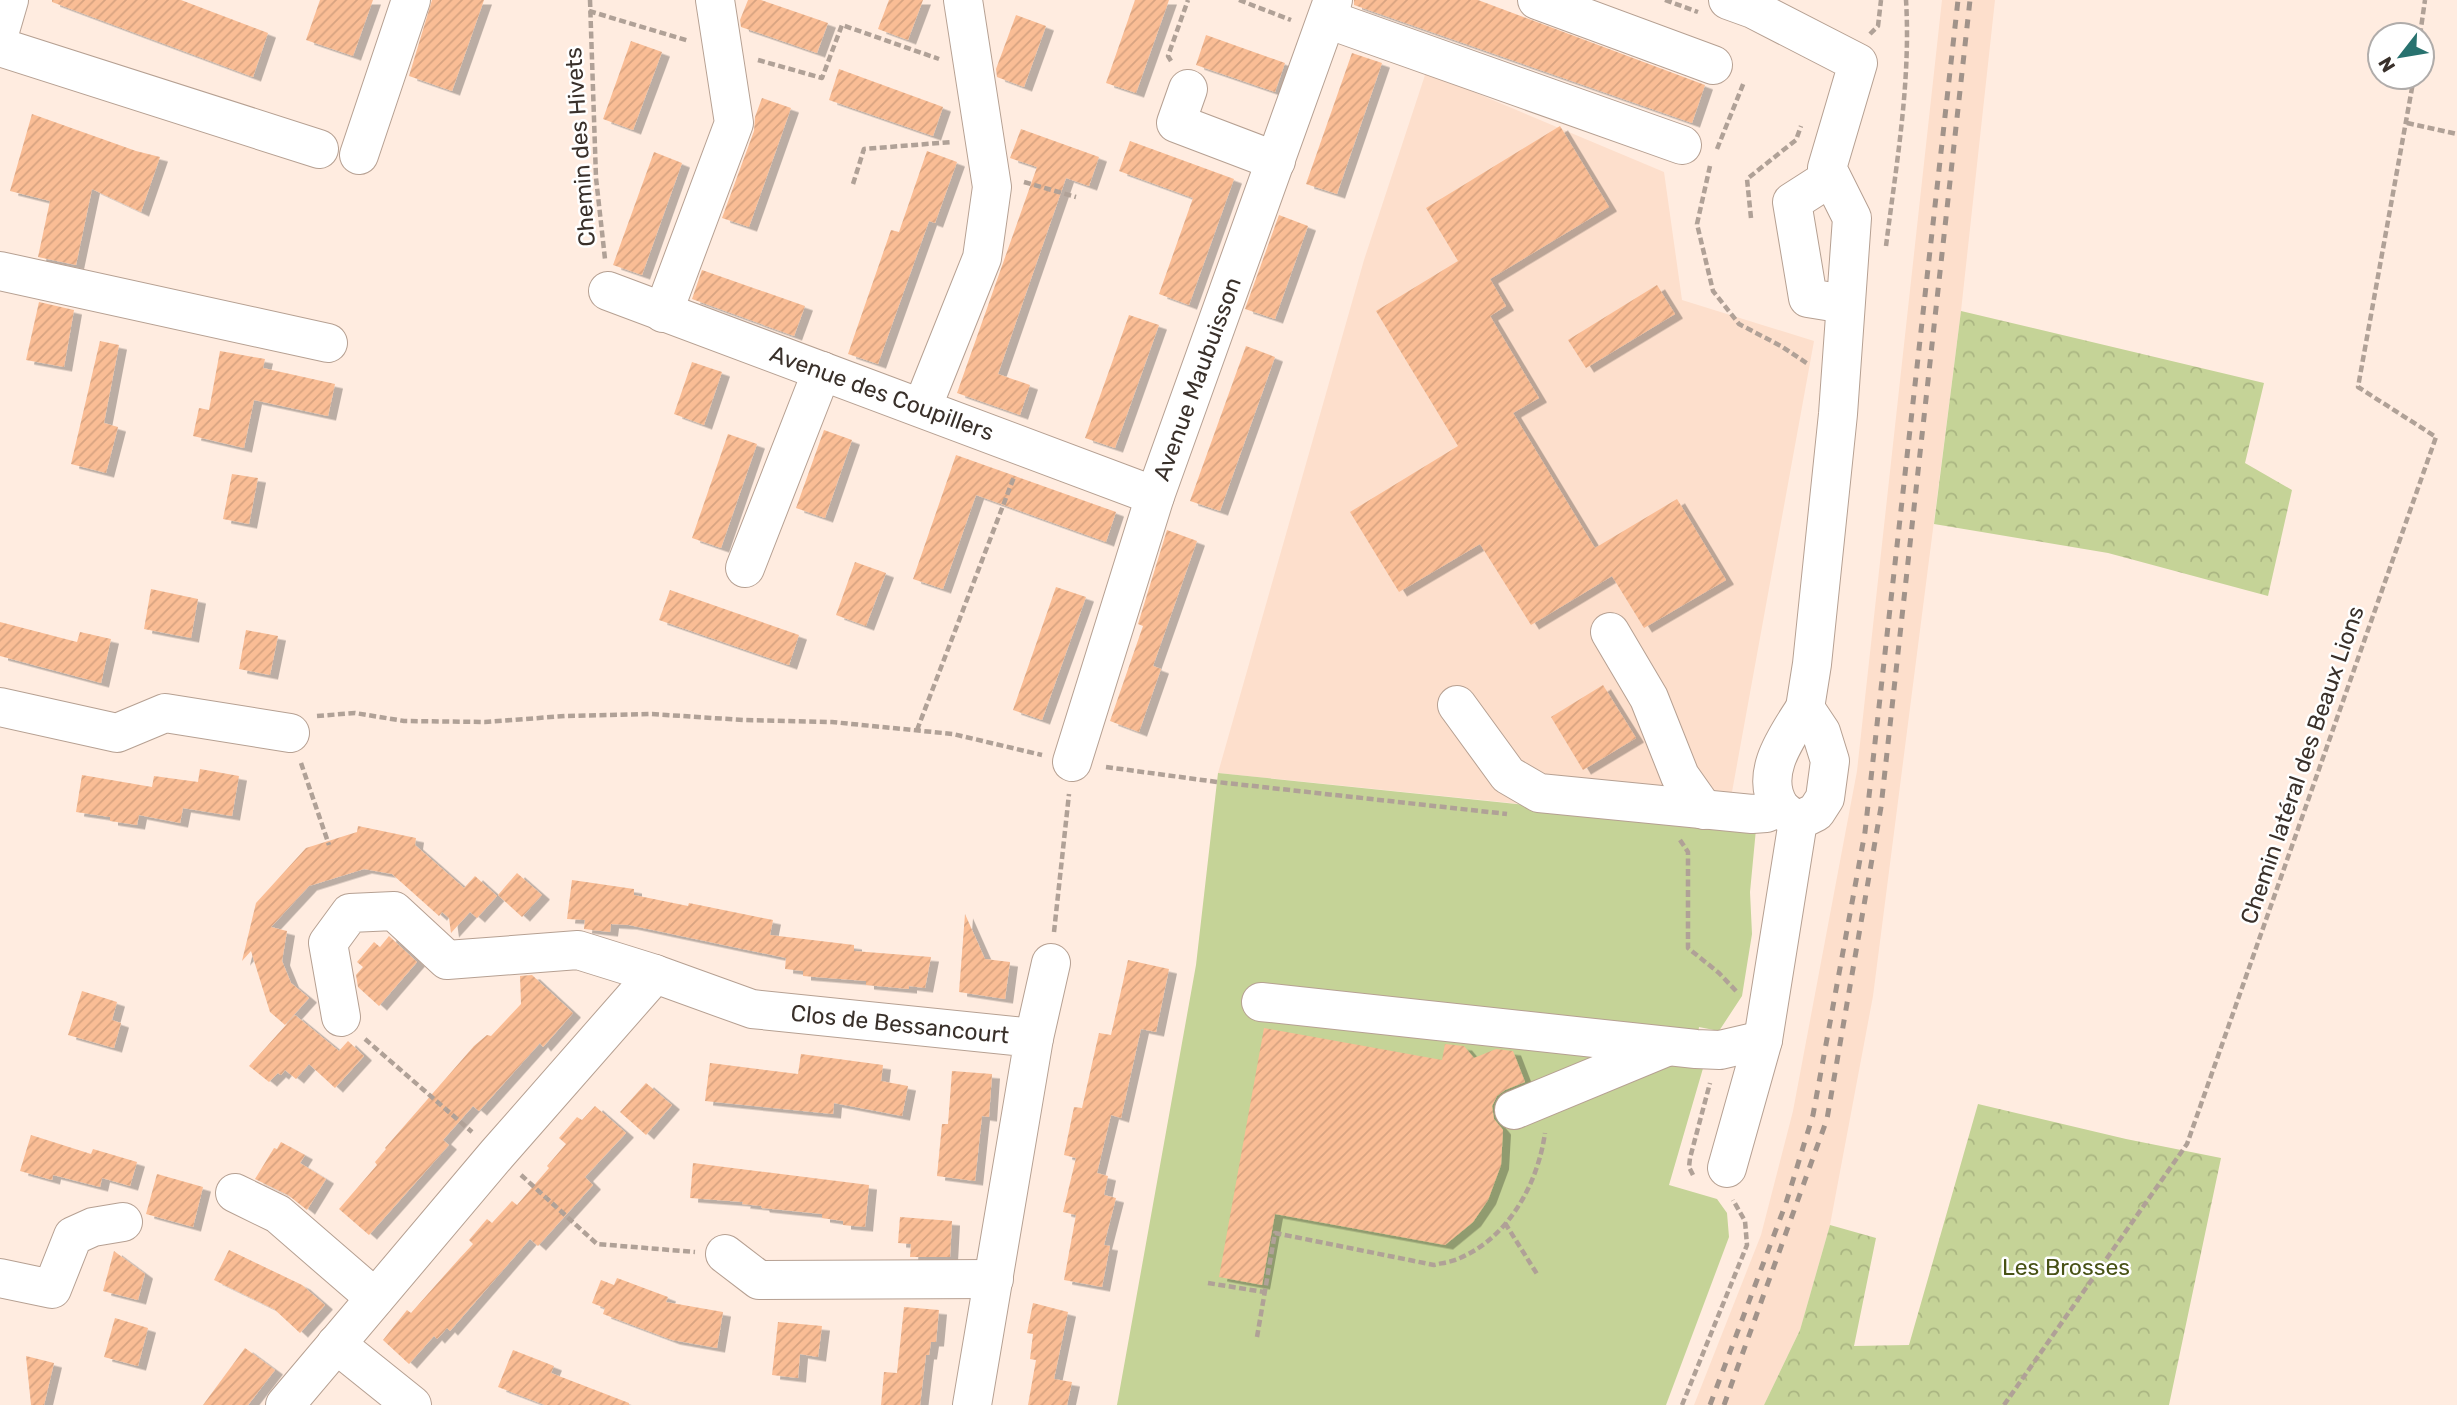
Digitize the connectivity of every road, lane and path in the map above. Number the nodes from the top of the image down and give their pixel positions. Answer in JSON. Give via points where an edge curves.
{"nodes":[{"id":1,"x":9,"y":0,"type":"edge"},
{"id":2,"x":411,"y":0,"type":"edge"},
{"id":3,"x":590,"y":0,"type":"edge"},
{"id":4,"x":715,"y":0,"type":"edge"},
{"id":5,"x":963,"y":0,"type":"edge"},
{"id":6,"x":1188,"y":0,"type":"edge"},
{"id":7,"x":1239,"y":0,"type":"edge"},
{"id":8,"x":1537,"y":0,"type":"edge"},
{"id":9,"x":1665,"y":0,"type":"edge"},
{"id":10,"x":1906,"y":0,"type":"edge"},
{"id":11,"x":2425,"y":0,"type":"edge"},
{"id":12,"x":1734,"y":6,"type":"edge"},
{"id":13,"x":1330,"y":9,"type":"edge"},
{"id":14,"x":589,"y":11,"type":"junction"},
{"id":15,"x":2422,"y":21,"type":"edge"},
{"id":16,"x":0,"y":31,"type":"edge"},
{"id":17,"x":1908,"y":32,"type":"dead end"},
{"id":18,"x":0,"y":47,"type":"edge"},
{"id":19,"x":722,"y":50,"type":"junction"},
{"id":20,"x":1729,"y":68,"type":"joint"},
{"id":21,"x":975,"y":72,"type":"junction"},
{"id":22,"x":1188,"y":89,"type":"joint"},
{"id":23,"x":2412,"y":91,"type":"edge"},
{"id":24,"x":2407,"y":123,"type":"junction"},
{"id":25,"x":2457,"y":134,"type":"edge"},
{"id":26,"x":1682,"y":145,"type":"dead end"},
{"id":27,"x":319,"y":149,"type":"dead end"},
{"id":28,"x":359,"y":155,"type":"dead end"},
{"id":29,"x":987,"y":156,"type":"junction"},
{"id":30,"x":1276,"y":160,"type":"junction"},
{"id":31,"x":1831,"y":177,"type":"junction"},
{"id":32,"x":853,"y":184,"type":"dead end"},
{"id":33,"x":1076,"y":197,"type":"dead end"},
{"id":34,"x":0,"y":271,"type":"edge"},
{"id":35,"x":608,"y":291,"type":"joint"},
{"id":36,"x":1845,"y":304,"type":"junction"},
{"id":37,"x":663,"y":313,"type":"junction"},
{"id":38,"x":328,"y":343,"type":"dead end"},
{"id":39,"x":1813,"y":367,"type":"dead end"},
{"id":40,"x":822,"y":371,"type":"junction"},
{"id":41,"x":922,"y":408,"type":"junction"},
{"id":42,"x":1026,"y":447,"type":"junction"},
{"id":43,"x":1155,"y":496,"type":"junction"},
{"id":44,"x":745,"y":568,"type":"dead end"},
{"id":45,"x":1610,"y":632,"type":"dead end"},
{"id":46,"x":1457,"y":705,"type":"dead end"},
{"id":47,"x":0,"y":707,"type":"edge"},
{"id":48,"x":1805,"y":708,"type":"junction"},
{"id":49,"x":917,"y":730,"type":"junction"},
{"id":50,"x":290,"y":733,"type":"junction"},
{"id":51,"x":1072,"y":762,"type":"junction"},
{"id":52,"x":1789,"y":814,"type":"junction"},
{"id":53,"x":1513,"y":815,"type":"dead end"},
{"id":54,"x":1695,"y":822,"type":"junction"},
{"id":55,"x":329,"y":845,"type":"dead end"},
{"id":56,"x":1051,"y":962,"type":"joint"},
{"id":57,"x":655,"y":974,"type":"junction"},
{"id":58,"x":1742,"y":996,"type":"dead end"},
{"id":59,"x":1261,"y":1002,"type":"dead end"},
{"id":60,"x":341,"y":1017,"type":"dead end"},
{"id":61,"x":1034,"y":1038,"type":"junction"},
{"id":62,"x":1763,"y":1040,"type":"junction"},
{"id":63,"x":1669,"y":1046,"type":"junction"},
{"id":64,"x":1527,"y":1105,"type":"joint"},
{"id":65,"x":1727,"y":1168,"type":"dead end"},
{"id":66,"x":235,"y":1194,"type":"dead end"},
{"id":67,"x":122,"y":1222,"type":"dead end"},
{"id":68,"x":1506,"y":1223,"type":"junction"},
{"id":69,"x":725,"y":1254,"type":"dead end"},
{"id":70,"x":1537,"y":1274,"type":"dead end"},
{"id":71,"x":0,"y":1278,"type":"edge"},
{"id":72,"x":993,"y":1279,"type":"junction"},
{"id":73,"x":1209,"y":1283,"type":"dead end"},
{"id":74,"x":1264,"y":1292,"type":"junction"},
{"id":75,"x":375,"y":1298,"type":"junction"},
{"id":76,"x":1257,"y":1337,"type":"dead end"},
{"id":77,"x":336,"y":1344,"type":"junction"},
{"id":78,"x":285,"y":1405,"type":"edge"},
{"id":79,"x":412,"y":1405,"type":"edge"},
{"id":80,"x":972,"y":1405,"type":"edge"},
{"id":81,"x":2004,"y":1405,"type":"edge"}],
"edges":[{"from":1,"to":16,"type":"street"},
{"from":2,"to":28,"type":"street"},
{"from":3,"to":14,"type":"path","name":"Chemin des Hivets"},
{"from":4,"to":19,"type":"street"},
{"from":5,"to":21,"type":"street"},
{"from":6,"to":22,"type":"path","via":[[1168,56]]},
{"from":7,"to":13,"type":"path","via":[[1290,20]]},
{"from":8,"to":20,"type":"street"},
{"from":9,"to":12,"type":"path"},
{"from":10,"to":17,"type":"path"},
{"from":11,"to":15,"type":"path"},
{"from":12,"to":31,"type":"street","via":[[1858,63],[1827,168]]},
{"from":13,"to":26,"type":"street"},
{"from":13,"to":30,"type":"street","name":"Avenue Maubuisson"},
{"from":14,"to":19,"type":"path"},
{"from":14,"to":35,"type":"path","name":"Chemin des Hivets","via":[[596,178]]},
{"from":18,"to":27,"type":"street"},
{"from":19,"to":21,"type":"path","via":[[822,78],[842,25]]},
{"from":19,"to":37,"type":"street","via":[[734,123]]},
{"from":20,"to":39,"type":"path","via":[[1744,82],[1710,166],[1697,224],[1713,291],[1740,324]]},
{"from":21,"to":29,"type":"street"},
{"from":22,"to":30,"type":"street","via":[[1176,123]]},
{"from":23,"to":24,"type":"path"},
{"from":24,"to":25,"type":"path"},
{"from":24,"to":81,"type":"path","name":"Chemin latéral des Beaux Lions","via":[[2358,387],[2436,437],[2187,1144]]},
{"from":29,"to":32,"type":"path","via":[[864,149]]},
{"from":29,"to":33,"type":"path"},
{"from":29,"to":41,"type":"street","via":[[992,187],[982,258]]},
{"from":30,"to":43,"type":"street","name":"Avenue Maubuisson"},
{"from":31,"to":36,"type":"street","via":[[1852,218]]},
{"from":31,"to":36,"type":"street","via":[[1792,202],[1808,298]]},
{"from":34,"to":38,"type":"street"},
{"from":35,"to":37,"type":"street","name":"Avenue des Coupillers"},
{"from":36,"to":48,"type":"street","via":[[1838,414]]},
{"from":37,"to":40,"type":"street","name":"Avenue des Coupillers"},
{"from":40,"to":41,"type":"street","name":"Avenue des Coupillers"},
{"from":40,"to":44,"type":"street"},
{"from":41,"to":42,"type":"street","name":"Avenue des Coupillers"},
{"from":42,"to":43,"type":"street","name":"Avenue des Coupillers"},
{"from":42,"to":49,"type":"path"},
{"from":43,"to":51,"type":"street","name":"Avenue Maubuisson"},
{"from":45,"to":54,"type":"street","via":[[1649,698]]},
{"from":46,"to":54,"type":"street","via":[[1508,775],[1539,793]]},
{"from":47,"to":50,"type":"street","via":[[117,733],[165,713]]},
{"from":48,"to":52,"type":"street","via":[[1779,750],[1773,770],[1773,785]]},
{"from":48,"to":52,"type":"street","via":[[1821,732],[1830,761],[1825,798],[1816,812]]},
{"from":49,"to":50,"type":"path","via":[[652,714],[485,722],[404,721],[355,713],[312,716]]},
{"from":49,"to":51,"type":"path"},
{"from":50,"to":55,"type":"path"},
{"from":51,"to":53,"type":"path"},
{"from":51,"to":56,"type":"path"},
{"from":52,"to":54,"type":"street"},
{"from":52,"to":62,"type":"street"},
{"from":54,"to":58,"type":"path","via":[[1675,834],[1688,852],[1688,948]]},
{"from":56,"to":61,"type":"street"},
{"from":57,"to":60,"type":"street","name":"Clos de Bessancourt","via":[[578,950],[447,960],[394,911],[350,913],[328,943]]},
{"from":57,"to":61,"type":"street","name":"Clos de Bessancourt","via":[[752,1009]]},
{"from":57,"to":75,"type":"street"},
{"from":59,"to":63,"type":"street"},
{"from":61,"to":72,"type":"street","name":"Clos de Bessancourt"},
{"from":62,"to":63,"type":"street","via":[[1720,1050]]},
{"from":62,"to":65,"type":"street"},
{"from":63,"to":64,"type":"street"},
{"from":64,"to":68,"type":"path","via":[[1545,1134],[1541,1158],[1533,1181]]},
{"from":66,"to":75,"type":"street","via":[[278,1214]]},
{"from":67,"to":71,"type":"street","via":[[73,1236],[52,1289]]},
{"from":68,"to":70,"type":"path"},
{"from":68,"to":74,"type":"path","via":[[1460,1259],[1434,1265],[1275,1233]]},
{"from":69,"to":72,"type":"street","via":[[759,1280]]},
{"from":72,"to":80,"type":"street","name":"Clos de Bessancourt"},
{"from":73,"to":74,"type":"path"},
{"from":74,"to":76,"type":"path"},
{"from":75,"to":77,"type":"street"},
{"from":77,"to":78,"type":"street"},
{"from":77,"to":79,"type":"street"}]}
